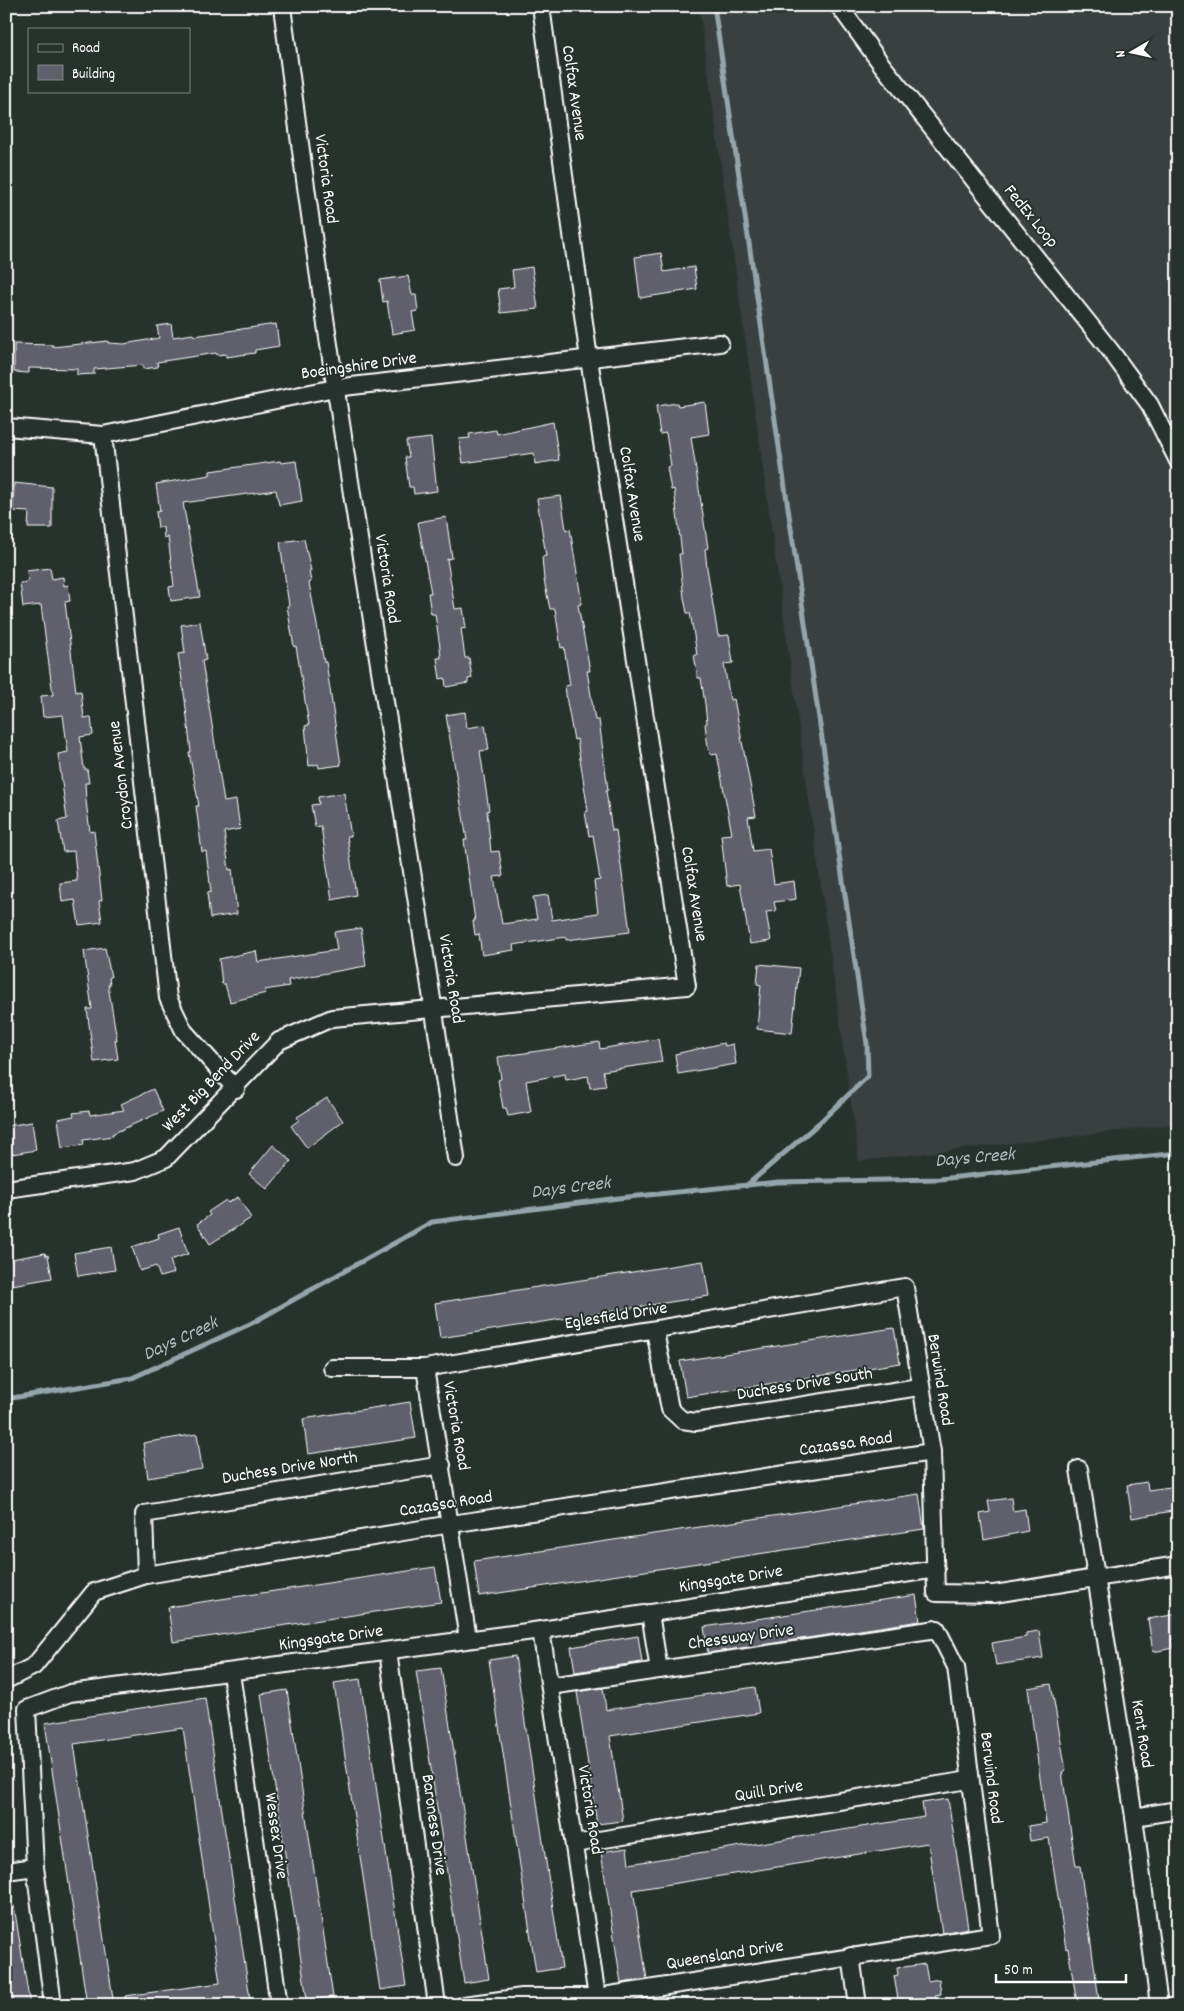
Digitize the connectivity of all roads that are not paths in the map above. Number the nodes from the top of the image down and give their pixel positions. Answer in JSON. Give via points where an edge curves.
{"nodes":[{"id":1,"x":282,"y":6,"type":"edge"},
{"id":2,"x":541,"y":6,"type":"edge"},
{"id":3,"x":840,"y":6,"type":"edge"},
{"id":4,"x":720,"y":343,"type":"dead end"},
{"id":5,"x":590,"y":359,"type":"junction"},
{"id":6,"x":335,"y":388,"type":"junction"},
{"id":7,"x":6,"y":428,"type":"edge"},
{"id":8,"x":103,"y":435,"type":"junction"},
{"id":9,"x":1178,"y":461,"type":"edge"},
{"id":10,"x":687,"y":986,"type":"joint"},
{"id":11,"x":434,"y":1010,"type":"junction"},
{"id":12,"x":236,"y":1089,"type":"junction"},
{"id":13,"x":456,"y":1158,"type":"dead end"},
{"id":14,"x":6,"y":1189,"type":"edge"},
{"id":15,"x":905,"y":1287,"type":"joint"},
{"id":16,"x":655,"y":1331,"type":"junction"},
{"id":17,"x":332,"y":1368,"type":"dead end"},
{"id":18,"x":425,"y":1368,"type":"junction"},
{"id":19,"x":919,"y":1387,"type":"junction"},
{"id":20,"x":932,"y":1452,"type":"junction"},
{"id":21,"x":442,"y":1465,"type":"junction"},
{"id":22,"x":1079,"y":1469,"type":"dead end"},
{"id":23,"x":451,"y":1524,"type":"junction"},
{"id":24,"x":1178,"y":1566,"type":"edge"},
{"id":25,"x":936,"y":1569,"type":"junction"},
{"id":26,"x":146,"y":1575,"type":"junction"},
{"id":27,"x":1096,"y":1578,"type":"junction"},
{"id":28,"x":650,"y":1613,"type":"junction"},
{"id":29,"x":937,"y":1629,"type":"joint"},
{"id":30,"x":541,"y":1630,"type":"junction"},
{"id":31,"x":468,"y":1639,"type":"junction"},
{"id":32,"x":388,"y":1651,"type":"junction"},
{"id":33,"x":658,"y":1670,"type":"junction"},
{"id":34,"x":231,"y":1673,"type":"junction"},
{"id":35,"x":6,"y":1680,"type":"edge"},
{"id":36,"x":550,"y":1686,"type":"junction"},
{"id":37,"x":969,"y":1780,"type":"junction"},
{"id":38,"x":1178,"y":1810,"type":"edge"},
{"id":39,"x":1134,"y":1817,"type":"junction"},
{"id":40,"x":574,"y":1844,"type":"junction"},
{"id":41,"x":35,"y":1867,"type":"junction"},
{"id":42,"x":6,"y":1871,"type":"edge"},
{"id":43,"x":991,"y":1935,"type":"joint"},
{"id":44,"x":851,"y":1956,"type":"junction"},
{"id":45,"x":597,"y":1997,"type":"junction"},
{"id":46,"x":523,"y":2001,"type":"edge"},
{"id":47,"x":53,"y":2005,"type":"edge"},
{"id":48,"x":279,"y":2005,"type":"edge"},
{"id":49,"x":437,"y":2005,"type":"edge"},
{"id":50,"x":464,"y":2005,"type":"edge"},
{"id":51,"x":858,"y":2005,"type":"edge"},
{"id":52,"x":1159,"y":2005,"type":"edge"}],
"edges":[{"from":1,"to":6,"type":"street","name":"Victoria Road"},
{"from":2,"to":5,"type":"street","name":"Colfax Avenue"},
{"from":3,"to":9,"type":"street","name":"FedEx Loop","via":[[866,44],[1110,350],[1150,405]]},
{"from":4,"to":5,"type":"street","name":"Boeingshire Drive"},
{"from":5,"to":6,"type":"street","name":"Boeingshire Drive"},
{"from":5,"to":10,"type":"street","name":"Colfax Avenue"},
{"from":6,"to":8,"type":"street","name":"Boeingshire Drive"},
{"from":6,"to":11,"type":"street","name":"Victoria Road"},
{"from":7,"to":8,"type":"street","name":"Boeingshire Drive"},
{"from":8,"to":12,"type":"street","name":"Croydon Avenue","via":[[168,998],[184,1031]]},
{"from":10,"to":11,"type":"street","name":"West Big Bend Drive"},
{"from":11,"to":12,"type":"street","name":"West Big Bend Drive","via":[[332,1018],[279,1041]]},
{"from":11,"to":13,"type":"street","name":"Victoria Road"},
{"from":12,"to":14,"type":"street","name":"West Big Bend Drive","via":[[166,1158],[135,1171]]},
{"from":15,"to":16,"type":"street","name":"Eglesfield Drive"},
{"from":15,"to":19,"type":"street","name":"Berwind Road"},
{"from":16,"to":18,"type":"street","name":"Eglesfield Drive"},
{"from":16,"to":19,"type":"street","name":"Duchess Drive South","via":[[670,1408],[682,1420],[696,1422]]},
{"from":17,"to":18,"type":"street","name":"Eglesfield Drive"},
{"from":18,"to":21,"type":"street","name":"Victoria Road"},
{"from":19,"to":20,"type":"street","name":"Berwind Road"},
{"from":20,"to":23,"type":"street","name":"Cazassa Road"},
{"from":20,"to":25,"type":"street","name":"Berwind Road"},
{"from":21,"to":23,"type":"street","name":"Victoria Road"},
{"from":21,"to":26,"type":"street","name":"Duchess Drive North","via":[[144,1514]]},
{"from":22,"to":27,"type":"street","name":"Kent Road"},
{"from":23,"to":26,"type":"street","name":"Cazassa Road"},
{"from":23,"to":31,"type":"street","name":"Victoria Road"},
{"from":24,"to":27,"type":"street"},
{"from":25,"to":27,"type":"street","via":[[936,1594],[994,1594]]},
{"from":25,"to":28,"type":"street","name":"Kingsgate Drive"},
{"from":26,"to":35,"type":"street","name":"Cazassa Road","via":[[94,1592],[34,1666]]},
{"from":27,"to":39,"type":"street","name":"Kent Road"},
{"from":28,"to":30,"type":"street","name":"Kingsgate Drive"},
{"from":28,"to":33,"type":"street"},
{"from":29,"to":33,"type":"street","name":"Chessway Drive"},
{"from":29,"to":37,"type":"street","name":"Berwind Road","via":[[956,1667]]},
{"from":30,"to":31,"type":"street","name":"Kingsgate Drive"},
{"from":30,"to":36,"type":"street","name":"Victoria Road"},
{"from":31,"to":32,"type":"street","name":"Kingsgate Drive"},
{"from":32,"to":34,"type":"street","name":"Kingsgate Drive"},
{"from":32,"to":49,"type":"street","name":"Baroness Drive"},
{"from":33,"to":36,"type":"street","name":"Chessway Drive"},
{"from":34,"to":41,"type":"street","name":"Kingsgate Drive","via":[[70,1693],[27,1709]]},
{"from":34,"to":48,"type":"street","name":"Wessex Drive"},
{"from":36,"to":40,"type":"street","name":"Victoria Road"},
{"from":37,"to":40,"type":"street","name":"Quill Drive"},
{"from":37,"to":43,"type":"street","name":"Berwind Road"},
{"from":38,"to":39,"type":"street"},
{"from":39,"to":52,"type":"street","name":"Kent Road"},
{"from":40,"to":45,"type":"street","name":"Victoria Road"},
{"from":41,"to":42,"type":"street"},
{"from":41,"to":47,"type":"street","name":"Kingsgate Drive"},
{"from":43,"to":44,"type":"street","name":"Queensland Drive"},
{"from":44,"to":45,"type":"street","name":"Queensland Drive"},
{"from":44,"to":51,"type":"street"},
{"from":45,"to":46,"type":"street","name":"Queensland Drive"},
{"from":46,"to":50,"type":"street","name":"Queensland Drive"}]}
